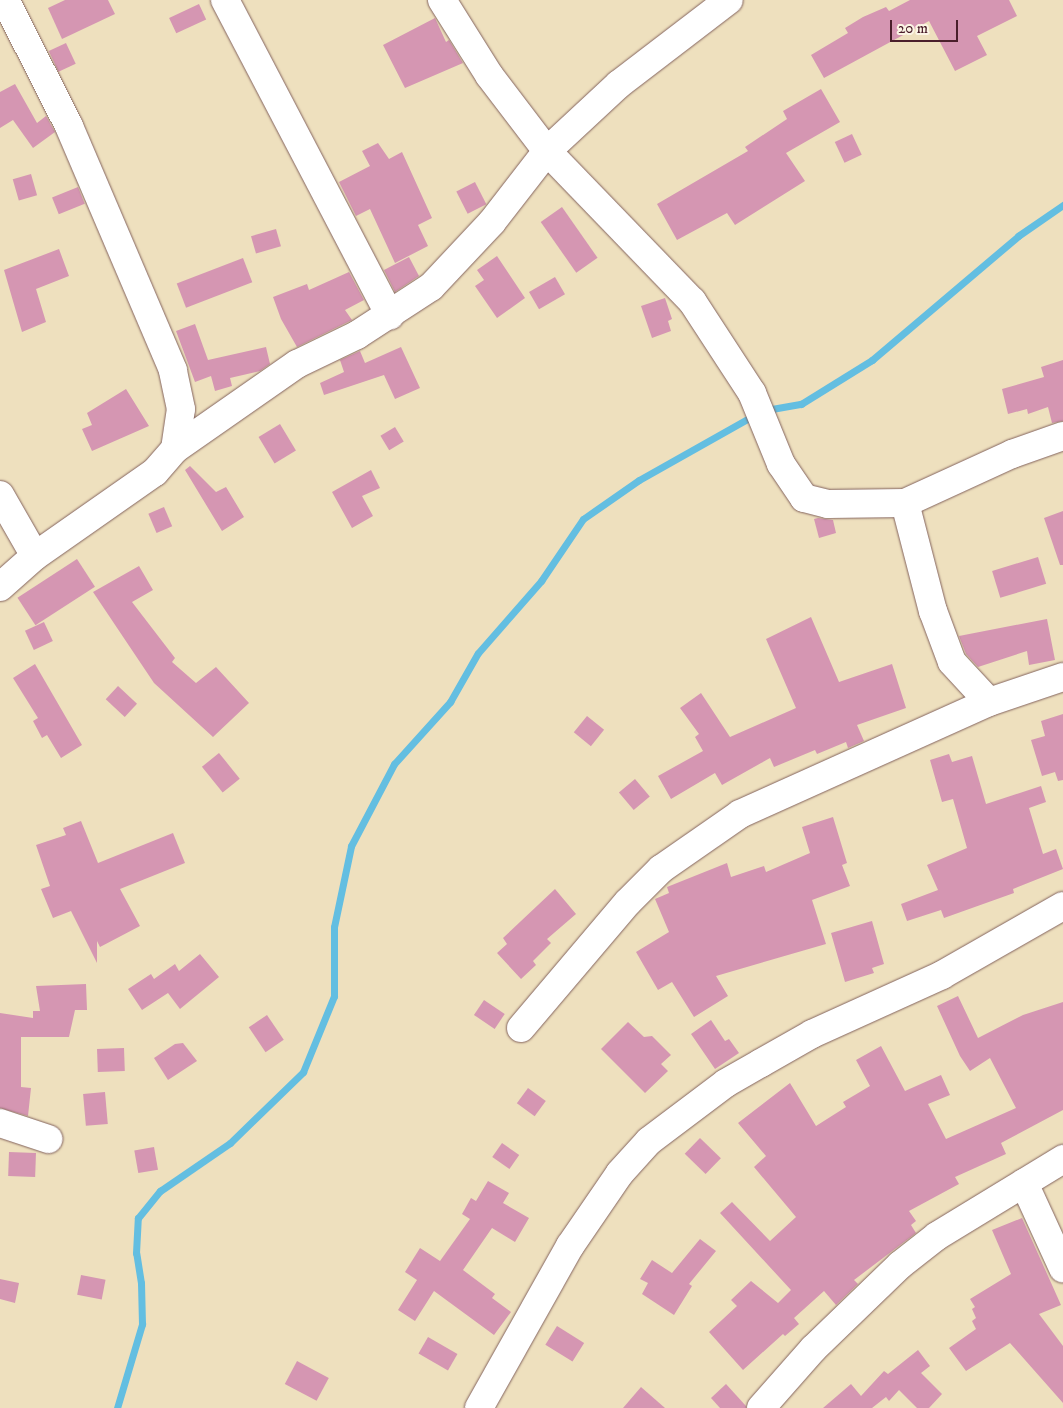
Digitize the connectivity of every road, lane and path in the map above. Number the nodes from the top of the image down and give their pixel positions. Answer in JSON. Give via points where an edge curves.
{"nodes":[{"id":1,"x":5,"y":0,"type":"edge"},
{"id":2,"x":225,"y":0,"type":"edge"},
{"id":3,"x":442,"y":0,"type":"edge"},
{"id":4,"x":729,"y":0,"type":"edge"},
{"id":5,"x":547,"y":151,"type":"junction"},
{"id":6,"x":390,"y":316,"type":"junction"},
{"id":7,"x":1063,"y":436,"type":"edge"},
{"id":8,"x":175,"y":449,"type":"junction"},
{"id":9,"x":0,"y":495,"type":"edge"},
{"id":10,"x":905,"y":502,"type":"junction"},
{"id":11,"x":35,"y":556,"type":"junction"},
{"id":12,"x":0,"y":587,"type":"edge"},
{"id":13,"x":1063,"y":677,"type":"edge"},
{"id":14,"x":989,"y":702,"type":"junction"},
{"id":15,"x":1063,"y":906,"type":"edge"},
{"id":16,"x":521,"y":1028,"type":"dead end"},
{"id":17,"x":0,"y":1123,"type":"edge"},
{"id":18,"x":48,"y":1139,"type":"dead end"},
{"id":19,"x":1063,"y":1159,"type":"edge"},
{"id":20,"x":1024,"y":1183,"type":"junction"},
{"id":21,"x":1063,"y":1268,"type":"edge"},
{"id":22,"x":479,"y":1408,"type":"edge"},
{"id":23,"x":761,"y":1408,"type":"edge"}],
"edges":[{"from":1,"to":8,"type":"street","via":[[69,126],[173,370],[181,409]]},
{"from":2,"to":6,"type":"street"},
{"from":3,"to":5,"type":"street","via":[[489,74]]},
{"from":4,"to":5,"type":"street","via":[[619,84]]},
{"from":5,"to":6,"type":"street","via":[[492,222],[431,287]]},
{"from":5,"to":10,"type":"street","via":[[696,307],[752,393],[781,464],[798,493],[816,503]]},
{"from":6,"to":8,"type":"street","via":[[297,364]]},
{"from":7,"to":10,"type":"street","via":[[1012,454]]},
{"from":8,"to":11,"type":"street","via":[[155,472]]},
{"from":9,"to":11,"type":"street"},
{"from":10,"to":14,"type":"street","via":[[933,610],[952,662]]},
{"from":11,"to":12,"type":"street"},
{"from":13,"to":14,"type":"street"},
{"from":14,"to":16,"type":"street","via":[[740,814],[661,869],[628,902]]},
{"from":15,"to":22,"type":"street","via":[[942,975],[812,1034],[733,1079],[649,1141],[620,1173],[570,1246]]},
{"from":17,"to":18,"type":"street"},
{"from":19,"to":20,"type":"street"},
{"from":20,"to":21,"type":"street"},
{"from":20,"to":23,"type":"street","via":[[945,1231],[900,1265],[813,1349]]}]}
